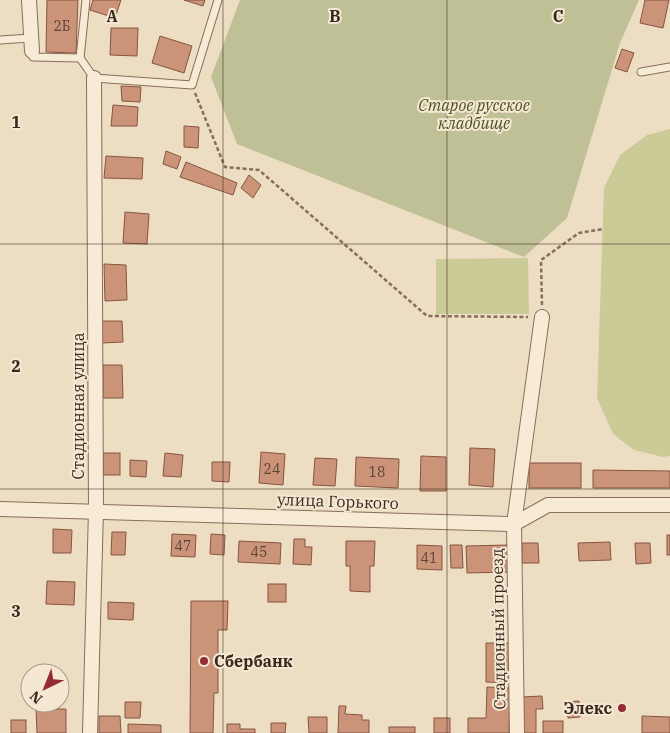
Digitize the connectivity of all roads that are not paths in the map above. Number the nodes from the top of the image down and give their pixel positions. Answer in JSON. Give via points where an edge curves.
{"nodes":[{"id":1,"x":29,"y":0,"type":"edge"},
{"id":2,"x":86,"y":0,"type":"edge"},
{"id":3,"x":218,"y":0,"type":"edge"},
{"id":4,"x":0,"y":40,"type":"edge"},
{"id":5,"x":31,"y":45,"type":"junction"},
{"id":6,"x":80,"y":58,"type":"junction"},
{"id":7,"x":670,"y":68,"type":"edge"},
{"id":8,"x":642,"y":72,"type":"dead end"},
{"id":9,"x":94,"y":78,"type":"junction"},
{"id":10,"x":542,"y":317,"type":"road end"},
{"id":11,"x":670,"y":505,"type":"edge"},
{"id":12,"x":0,"y":509,"type":"edge"},
{"id":13,"x":96,"y":510,"type":"junction"},
{"id":14,"x":514,"y":524,"type":"junction"},
{"id":15,"x":90,"y":733,"type":"edge"},
{"id":16,"x":516,"y":733,"type":"edge"}],
"edges":[{"from":1,"to":5,"type":"street"},
{"from":2,"to":6,"type":"lane"},
{"from":3,"to":9,"type":"lane","via":[[192,85]]},
{"from":4,"to":5,"type":"lane"},
{"from":5,"to":6,"type":"lane","via":[[33,57]]},
{"from":6,"to":9,"type":"lane"},
{"from":7,"to":8,"type":"lane"},
{"from":9,"to":13,"type":"street","name":"Стадионная улица"},
{"from":10,"to":14,"type":"street","name":"Стадионный проезд"},
{"from":11,"to":14,"type":"street","via":[[548,505]]},
{"from":12,"to":13,"type":"street","name":"улица Горького"},
{"from":13,"to":14,"type":"street","name":"улица Горького"},
{"from":13,"to":15,"type":"street","name":"Стадионная улица"},
{"from":14,"to":16,"type":"street","name":"Стадионный проезд"}]}
